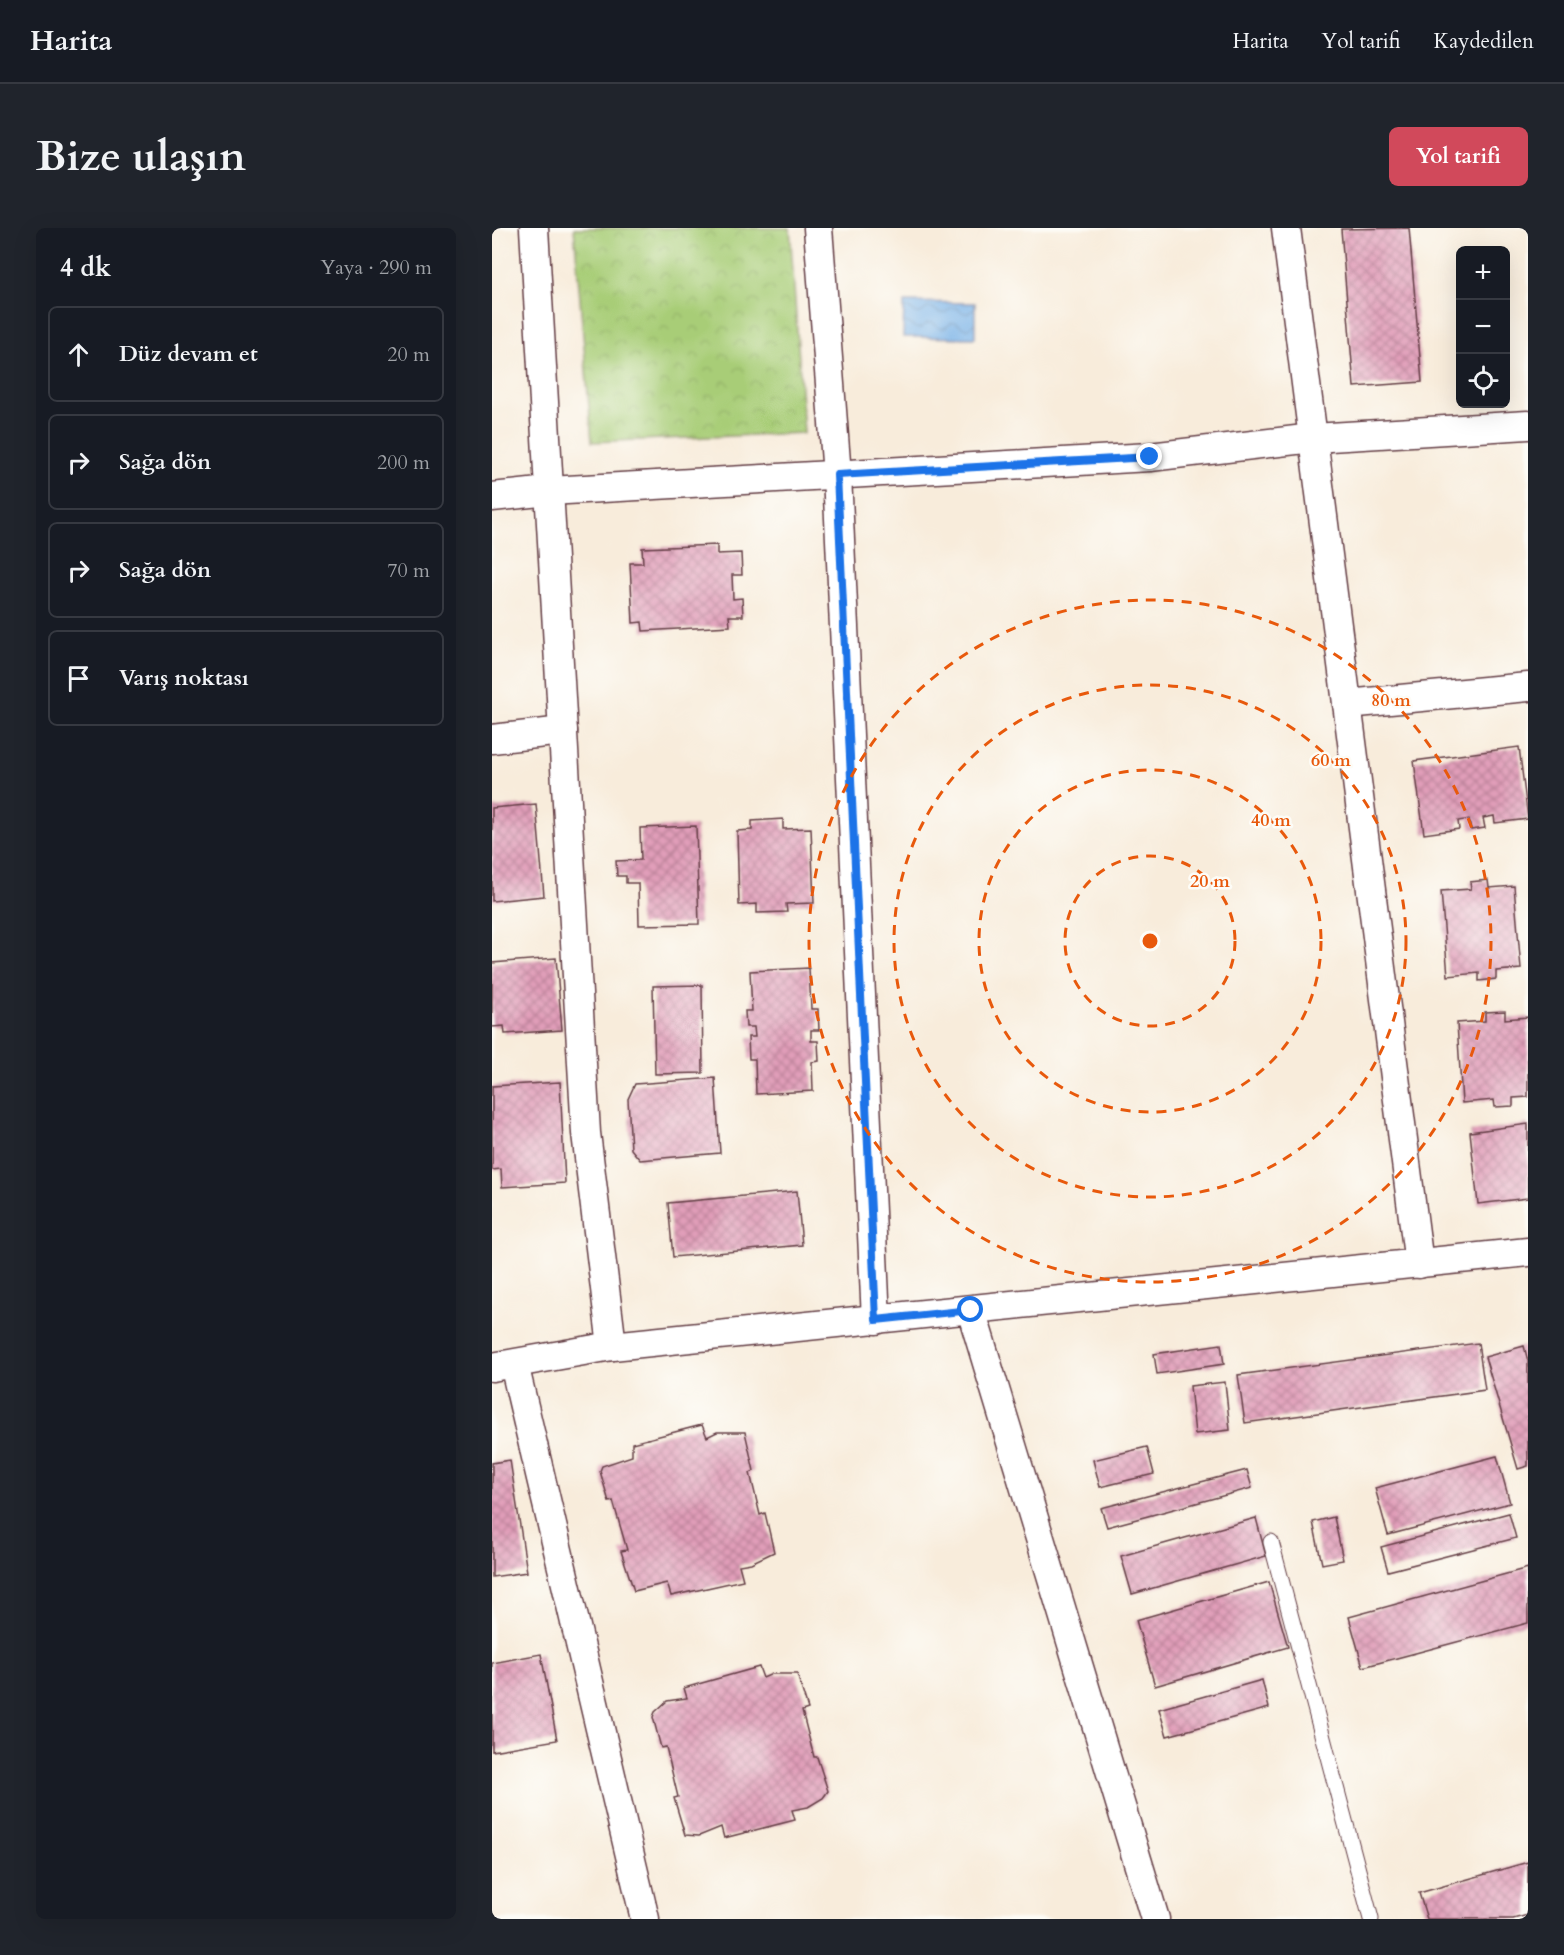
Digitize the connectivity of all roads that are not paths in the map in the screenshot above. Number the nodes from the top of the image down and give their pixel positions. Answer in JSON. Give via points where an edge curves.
{"nodes":[{"id":1,"x":534,"y":228,"type":"edge"},
{"id":2,"x":818,"y":228,"type":"edge"},
{"id":3,"x":1286,"y":228,"type":"edge"},
{"id":4,"x":1528,"y":425,"type":"edge"},
{"id":5,"x":1313,"y":438,"type":"junction"},
{"id":6,"x":837,"y":475,"type":"junction"},
{"id":7,"x":549,"y":491,"type":"junction"},
{"id":8,"x":492,"y":497,"type":"edge"},
{"id":9,"x":1528,"y":687,"type":"edge"},
{"id":10,"x":1347,"y":704,"type":"junction"},
{"id":11,"x":563,"y":731,"type":"junction"},
{"id":12,"x":492,"y":739,"type":"edge"},
{"id":13,"x":1528,"y":1252,"type":"edge"},
{"id":14,"x":1419,"y":1264,"type":"junction"},
{"id":15,"x":971,"y":1310,"type":"junction"},
{"id":16,"x":876,"y":1320,"type":"junction"},
{"id":17,"x":612,"y":1347,"type":"junction"},
{"id":18,"x":503,"y":1365,"type":"edge"},
{"id":19,"x":1271,"y":1542,"type":"dead end"},
{"id":20,"x":645,"y":1919,"type":"edge"},
{"id":21,"x":1155,"y":1919,"type":"edge"},
{"id":22,"x":1371,"y":1919,"type":"edge"}],
"edges":[{"from":1,"to":7,"type":"street"},
{"from":2,"to":6,"type":"street"},
{"from":3,"to":5,"type":"street"},
{"from":4,"to":5,"type":"street"},
{"from":5,"to":6,"type":"street","via":[[1150,457]]},
{"from":5,"to":10,"type":"street"},
{"from":6,"to":7,"type":"street"},
{"from":6,"to":16,"type":"street"},
{"from":7,"to":8,"type":"street"},
{"from":7,"to":11,"type":"street"},
{"from":9,"to":10,"type":"street"},
{"from":10,"to":14,"type":"street"},
{"from":11,"to":12,"type":"street"},
{"from":11,"to":17,"type":"street","via":[[586,1133]]},
{"from":13,"to":14,"type":"street"},
{"from":14,"to":15,"type":"street"},
{"from":15,"to":16,"type":"street"},
{"from":15,"to":21,"type":"street"},
{"from":16,"to":17,"type":"street"},
{"from":17,"to":18,"type":"street"},
{"from":18,"to":20,"type":"street"},
{"from":19,"to":22,"type":"lane"}]}
